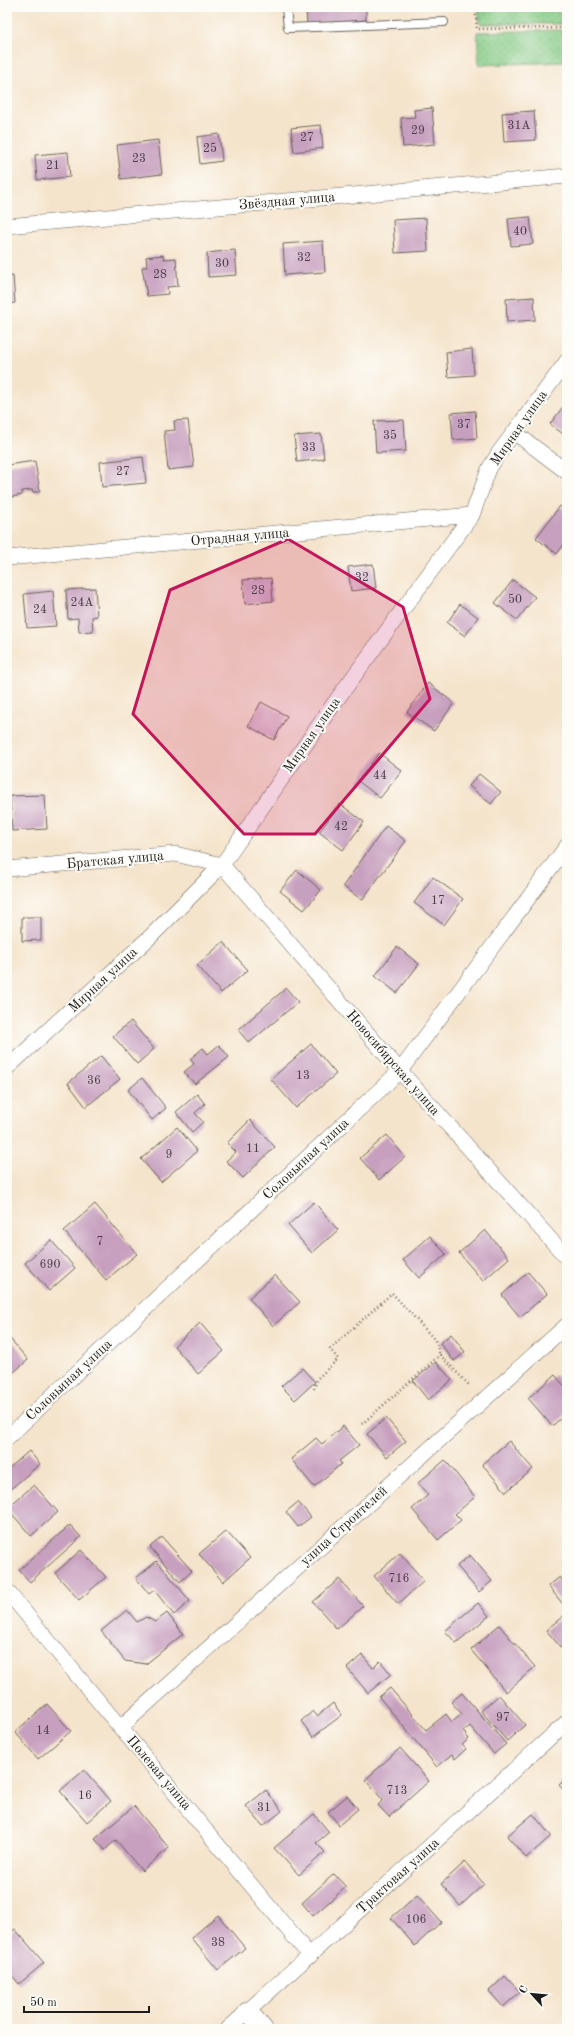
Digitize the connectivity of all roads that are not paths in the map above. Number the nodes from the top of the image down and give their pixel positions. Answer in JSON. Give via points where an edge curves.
{"nodes":[{"id":1,"x":286,"y":7,"type":"edge"},
{"id":2,"x":444,"y":22,"type":"dead end"},
{"id":3,"x":567,"y":176,"type":"edge"},
{"id":4,"x":7,"y":226,"type":"edge"},
{"id":5,"x":565,"y":369,"type":"edge"},
{"id":6,"x":514,"y":432,"type":"junction"},
{"id":7,"x":567,"y":472,"type":"edge"},
{"id":8,"x":472,"y":515,"type":"junction"},
{"id":9,"x":7,"y":558,"type":"edge"},
{"id":10,"x":567,"y":846,"type":"edge"},
{"id":11,"x":222,"y":865,"type":"junction"},
{"id":12,"x":7,"y":870,"type":"edge"},
{"id":13,"x":7,"y":1068,"type":"edge"},
{"id":14,"x":400,"y":1071,"type":"junction"},
{"id":15,"x":567,"y":1258,"type":"edge"},
{"id":16,"x":567,"y":1325,"type":"edge"},
{"id":17,"x":7,"y":1438,"type":"edge"},
{"id":18,"x":7,"y":1591,"type":"edge"},
{"id":19,"x":567,"y":1722,"type":"edge"},
{"id":20,"x":121,"y":1727,"type":"junction"},
{"id":21,"x":310,"y":1956,"type":"junction"},
{"id":22,"x":248,"y":2011,"type":"junction"},
{"id":23,"x":228,"y":2029,"type":"edge"},
{"id":24,"x":263,"y":2029,"type":"edge"}],
"edges":[{"from":1,"to":2,"type":"lane","via":[[288,28]]},
{"from":3,"to":4,"type":"street","name":"Звёздная улица"},
{"from":5,"to":6,"type":"street","name":"Мирная улица"},
{"from":6,"to":7,"type":"street"},
{"from":6,"to":8,"type":"street","name":"Мирная улица","via":[[489,469]]},
{"from":8,"to":9,"type":"street","name":"Отрадная улица"},
{"from":8,"to":11,"type":"street","name":"Мирная улица","via":[[335,702]]},
{"from":10,"to":14,"type":"street","name":"Соловьиная улица"},
{"from":11,"to":12,"type":"street","name":"Братская улица","via":[[175,854]]},
{"from":11,"to":13,"type":"street","name":"Мирная улица","via":[[150,937]]},
{"from":11,"to":14,"type":"street","name":"Новосибирская улица"},
{"from":14,"to":15,"type":"street","name":"Новосибирская улица"},
{"from":14,"to":17,"type":"street","name":"Соловьиная улица"},
{"from":16,"to":20,"type":"street","name":"улица Строителей"},
{"from":18,"to":20,"type":"street","name":"Полевая улица"},
{"from":19,"to":21,"type":"street","name":"Трактовая улица"},
{"from":20,"to":21,"type":"street","name":"Полевая улица"},
{"from":21,"to":22,"type":"street","name":"Трактовая улица"},
{"from":22,"to":23,"type":"street","name":"Трактовая улица"},
{"from":22,"to":24,"type":"street"}]}
